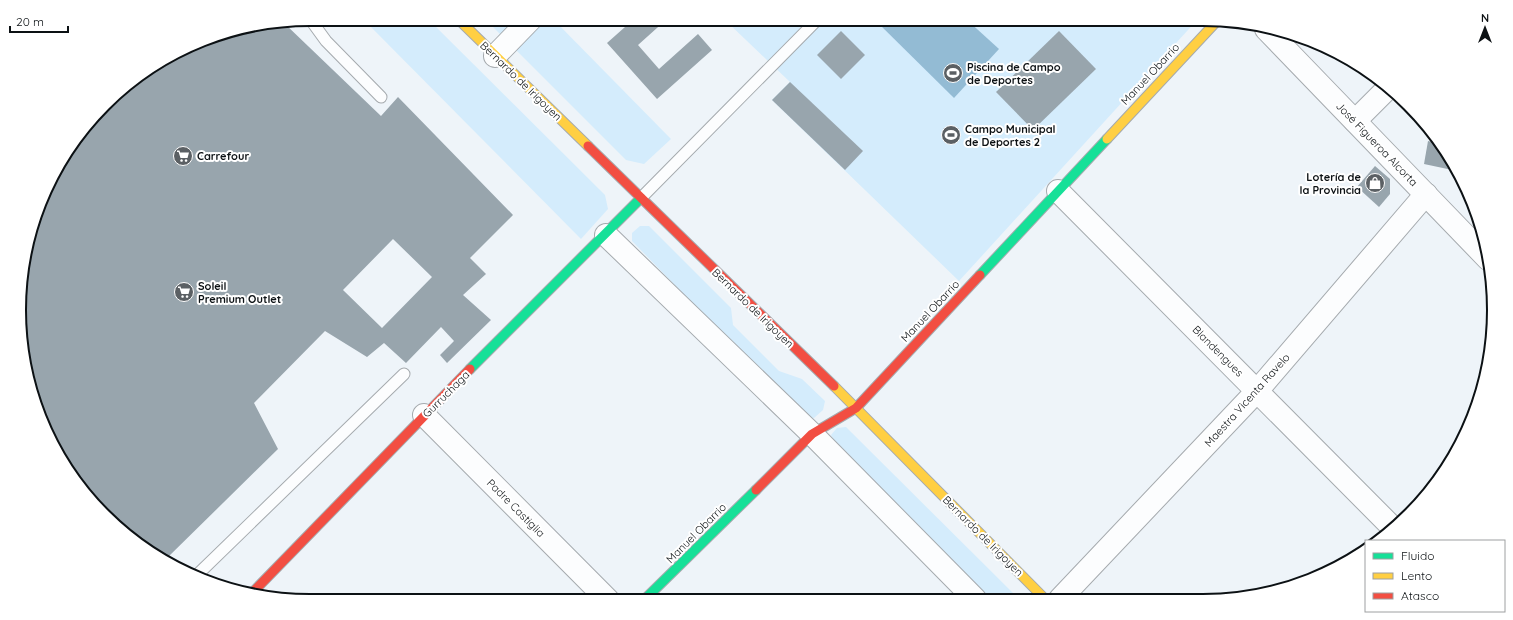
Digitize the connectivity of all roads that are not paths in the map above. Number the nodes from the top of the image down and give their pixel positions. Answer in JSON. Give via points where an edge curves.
{"nodes":[{"id":1,"x":315,"y":26,"type":"edge"},
{"id":2,"x":465,"y":26,"type":"edge"},
{"id":3,"x":524,"y":26,"type":"edge"},
{"id":4,"x":811,"y":26,"type":"edge"},
{"id":5,"x":1212,"y":26,"type":"edge"},
{"id":6,"x":1271,"y":35,"type":"edge"},
{"id":7,"x":495,"y":56,"type":"junction"},
{"id":8,"x":1384,"y":91,"type":"edge"},
{"id":9,"x":382,"y":97,"type":"dead end"},
{"id":10,"x":1355,"y":121,"type":"junction"},
{"id":11,"x":1058,"y":191,"type":"junction"},
{"id":12,"x":1426,"y":194,"type":"junction"},
{"id":13,"x":641,"y":198,"type":"junction"},
{"id":14,"x":606,"y":235,"type":"junction"},
{"id":15,"x":1481,"y":252,"type":"edge"},
{"id":16,"x":404,"y":374,"type":"dead end"},
{"id":17,"x":1257,"y":391,"type":"junction"},
{"id":18,"x":856,"y":408,"type":"junction"},
{"id":19,"x":424,"y":416,"type":"junction"},
{"id":20,"x":812,"y":434,"type":"junction"},
{"id":21,"x":1389,"y":524,"type":"edge"},
{"id":22,"x":200,"y":572,"type":"edge"},
{"id":23,"x":256,"y":589,"type":"edge"},
{"id":24,"x":602,"y":594,"type":"edge"},
{"id":25,"x":650,"y":594,"type":"edge"},
{"id":26,"x":970,"y":594,"type":"edge"},
{"id":27,"x":1040,"y":594,"type":"edge"},
{"id":28,"x":1065,"y":594,"type":"edge"}],
"edges":[{"from":1,"to":9,"type":"lane","via":[[326,41]]},
{"from":2,"to":7,"type":"street","name":"Bernardo de Irigoyen"},
{"from":3,"to":7,"type":"street"},
{"from":4,"to":13,"type":"lane"},
{"from":5,"to":11,"type":"street","name":"Manuel Obarrio"},
{"from":6,"to":10,"type":"street","name":"José Figueroa Alcorta"},
{"from":7,"to":13,"type":"street","name":"Bernardo de Irigoyen"},
{"from":8,"to":10,"type":"street"},
{"from":10,"to":12,"type":"street","name":"José Figueroa Alcorta"},
{"from":11,"to":17,"type":"street","name":"Blandengues"},
{"from":11,"to":18,"type":"street","name":"Manuel Obarrio"},
{"from":12,"to":15,"type":"street","name":"José Figueroa Alcorta"},
{"from":12,"to":17,"type":"street","name":"Maestra Vicenta Ravelo"},
{"from":13,"to":14,"type":"street","name":"Gurruchaga"},
{"from":13,"to":18,"type":"street","name":"Bernardo de Irigoyen"},
{"from":14,"to":19,"type":"street","name":"Gurruchaga","via":[[599,239]]},
{"from":14,"to":20,"type":"street"},
{"from":16,"to":22,"type":"lane"},
{"from":17,"to":21,"type":"street","name":"Blandengues"},
{"from":17,"to":28,"type":"street","name":"Maestra Vicenta Ravelo"},
{"from":18,"to":20,"type":"street","name":"Manuel Obarrio"},
{"from":18,"to":27,"type":"street","name":"Bernardo de Irigoyen"},
{"from":19,"to":23,"type":"street","name":"Gurruchaga"},
{"from":19,"to":24,"type":"street","name":"Padre Castiglia"},
{"from":20,"to":25,"type":"street","name":"Manuel Obarrio"},
{"from":20,"to":26,"type":"street"}]}
